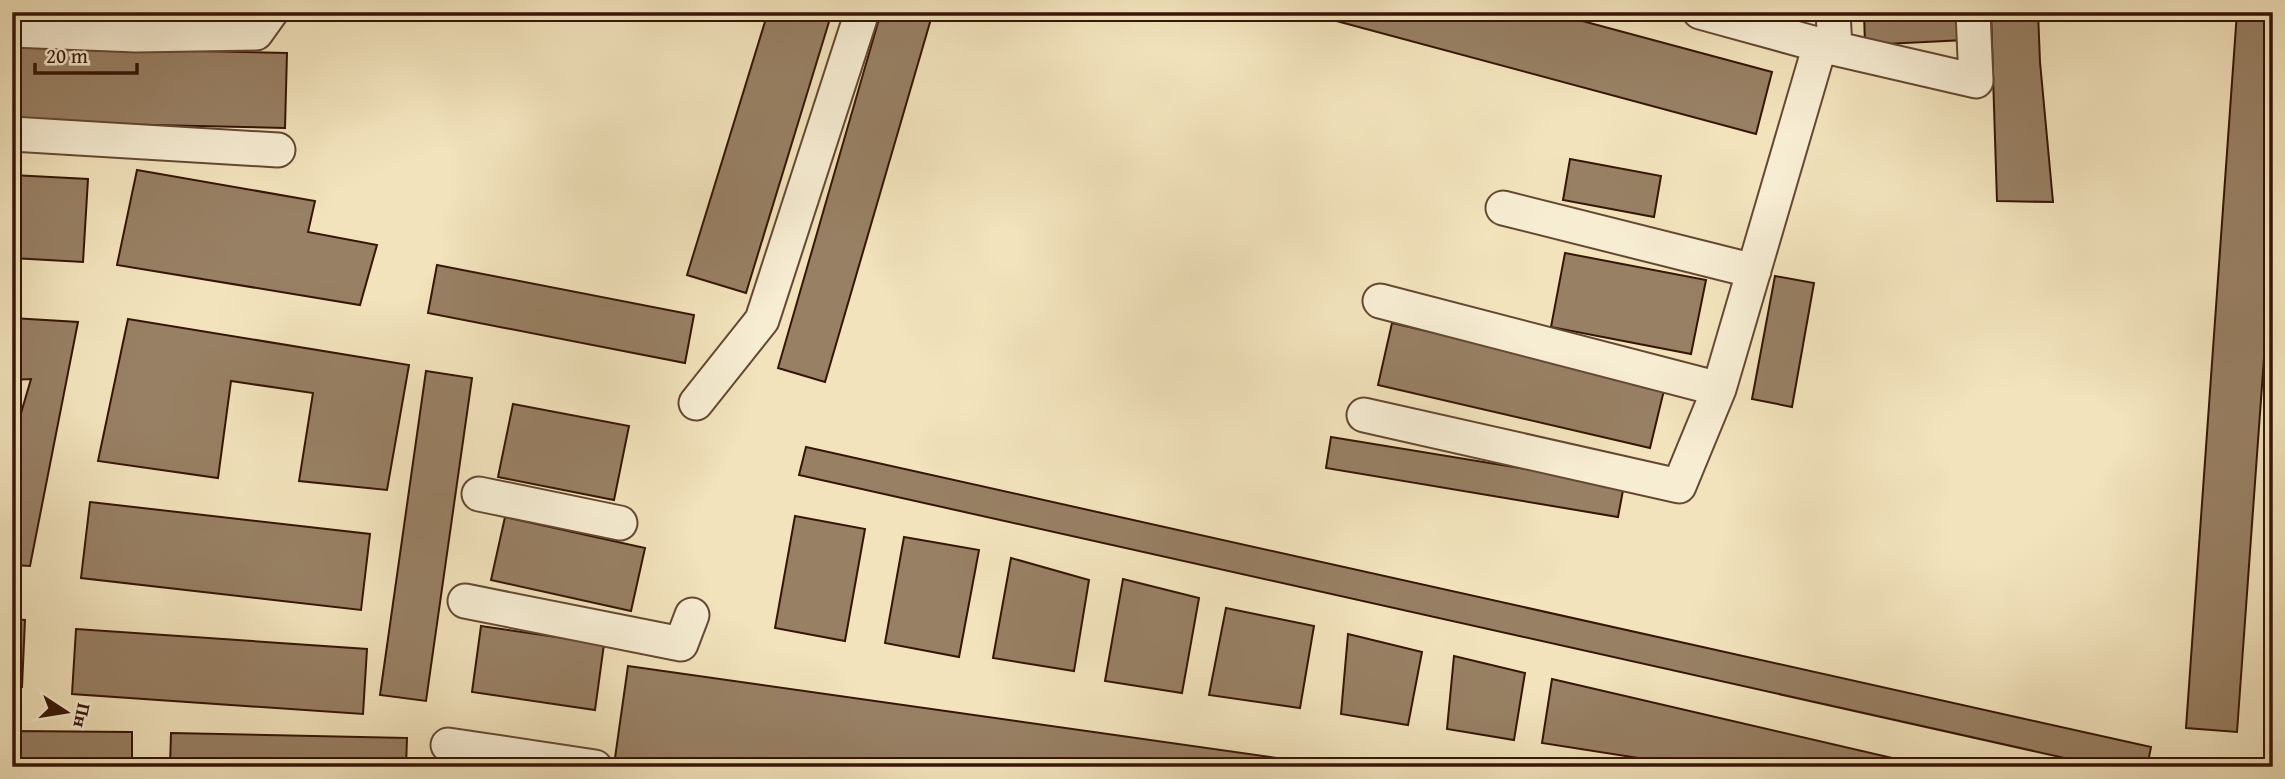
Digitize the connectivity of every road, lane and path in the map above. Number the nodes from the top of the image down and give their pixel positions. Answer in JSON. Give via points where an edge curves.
{"nodes":[{"id":1,"x":271,"y":12,"type":"edge"},
{"id":2,"x":862,"y":12,"type":"edge"},
{"id":3,"x":1700,"y":12,"type":"edge"},
{"id":4,"x":1833,"y":12,"type":"edge"},
{"id":5,"x":1973,"y":12,"type":"edge"},
{"id":6,"x":12,"y":30,"type":"edge"},
{"id":7,"x":1828,"y":47,"type":"junction"},
{"id":8,"x":12,"y":134,"type":"edge"},
{"id":9,"x":278,"y":149,"type":"dead end"},
{"id":10,"x":1503,"y":208,"type":"dead end"},
{"id":11,"x":1754,"y":271,"type":"junction"},
{"id":12,"x":1380,"y":301,"type":"dead end"},
{"id":13,"x":1719,"y":389,"type":"junction"},
{"id":14,"x":696,"y":403,"type":"dead end"},
{"id":15,"x":1364,"y":415,"type":"dead end"},
{"id":16,"x":479,"y":494,"type":"dead end"},
{"id":17,"x":620,"y":523,"type":"dead end"},
{"id":18,"x":466,"y":601,"type":"dead end"},
{"id":19,"x":692,"y":615,"type":"dead end"},
{"id":20,"x":448,"y":745,"type":"dead end"},
{"id":21,"x":595,"y":767,"type":"edge"}],
"edges":[{"from":1,"to":6,"type":"lane","via":[[256,33]]},
{"from":2,"to":14,"type":"lane","via":[[762,320]]},
{"from":3,"to":7,"type":"lane"},
{"from":4,"to":7,"type":"lane"},
{"from":5,"to":7,"type":"lane","via":[[1976,80]]},
{"from":7,"to":11,"type":"lane"},
{"from":8,"to":9,"type":"lane"},
{"from":10,"to":11,"type":"lane"},
{"from":11,"to":13,"type":"lane"},
{"from":12,"to":13,"type":"lane"},
{"from":13,"to":15,"type":"lane","via":[[1679,486]]},
{"from":16,"to":17,"type":"lane"},
{"from":18,"to":19,"type":"lane","via":[[681,644]]},
{"from":20,"to":21,"type":"lane"}]}
